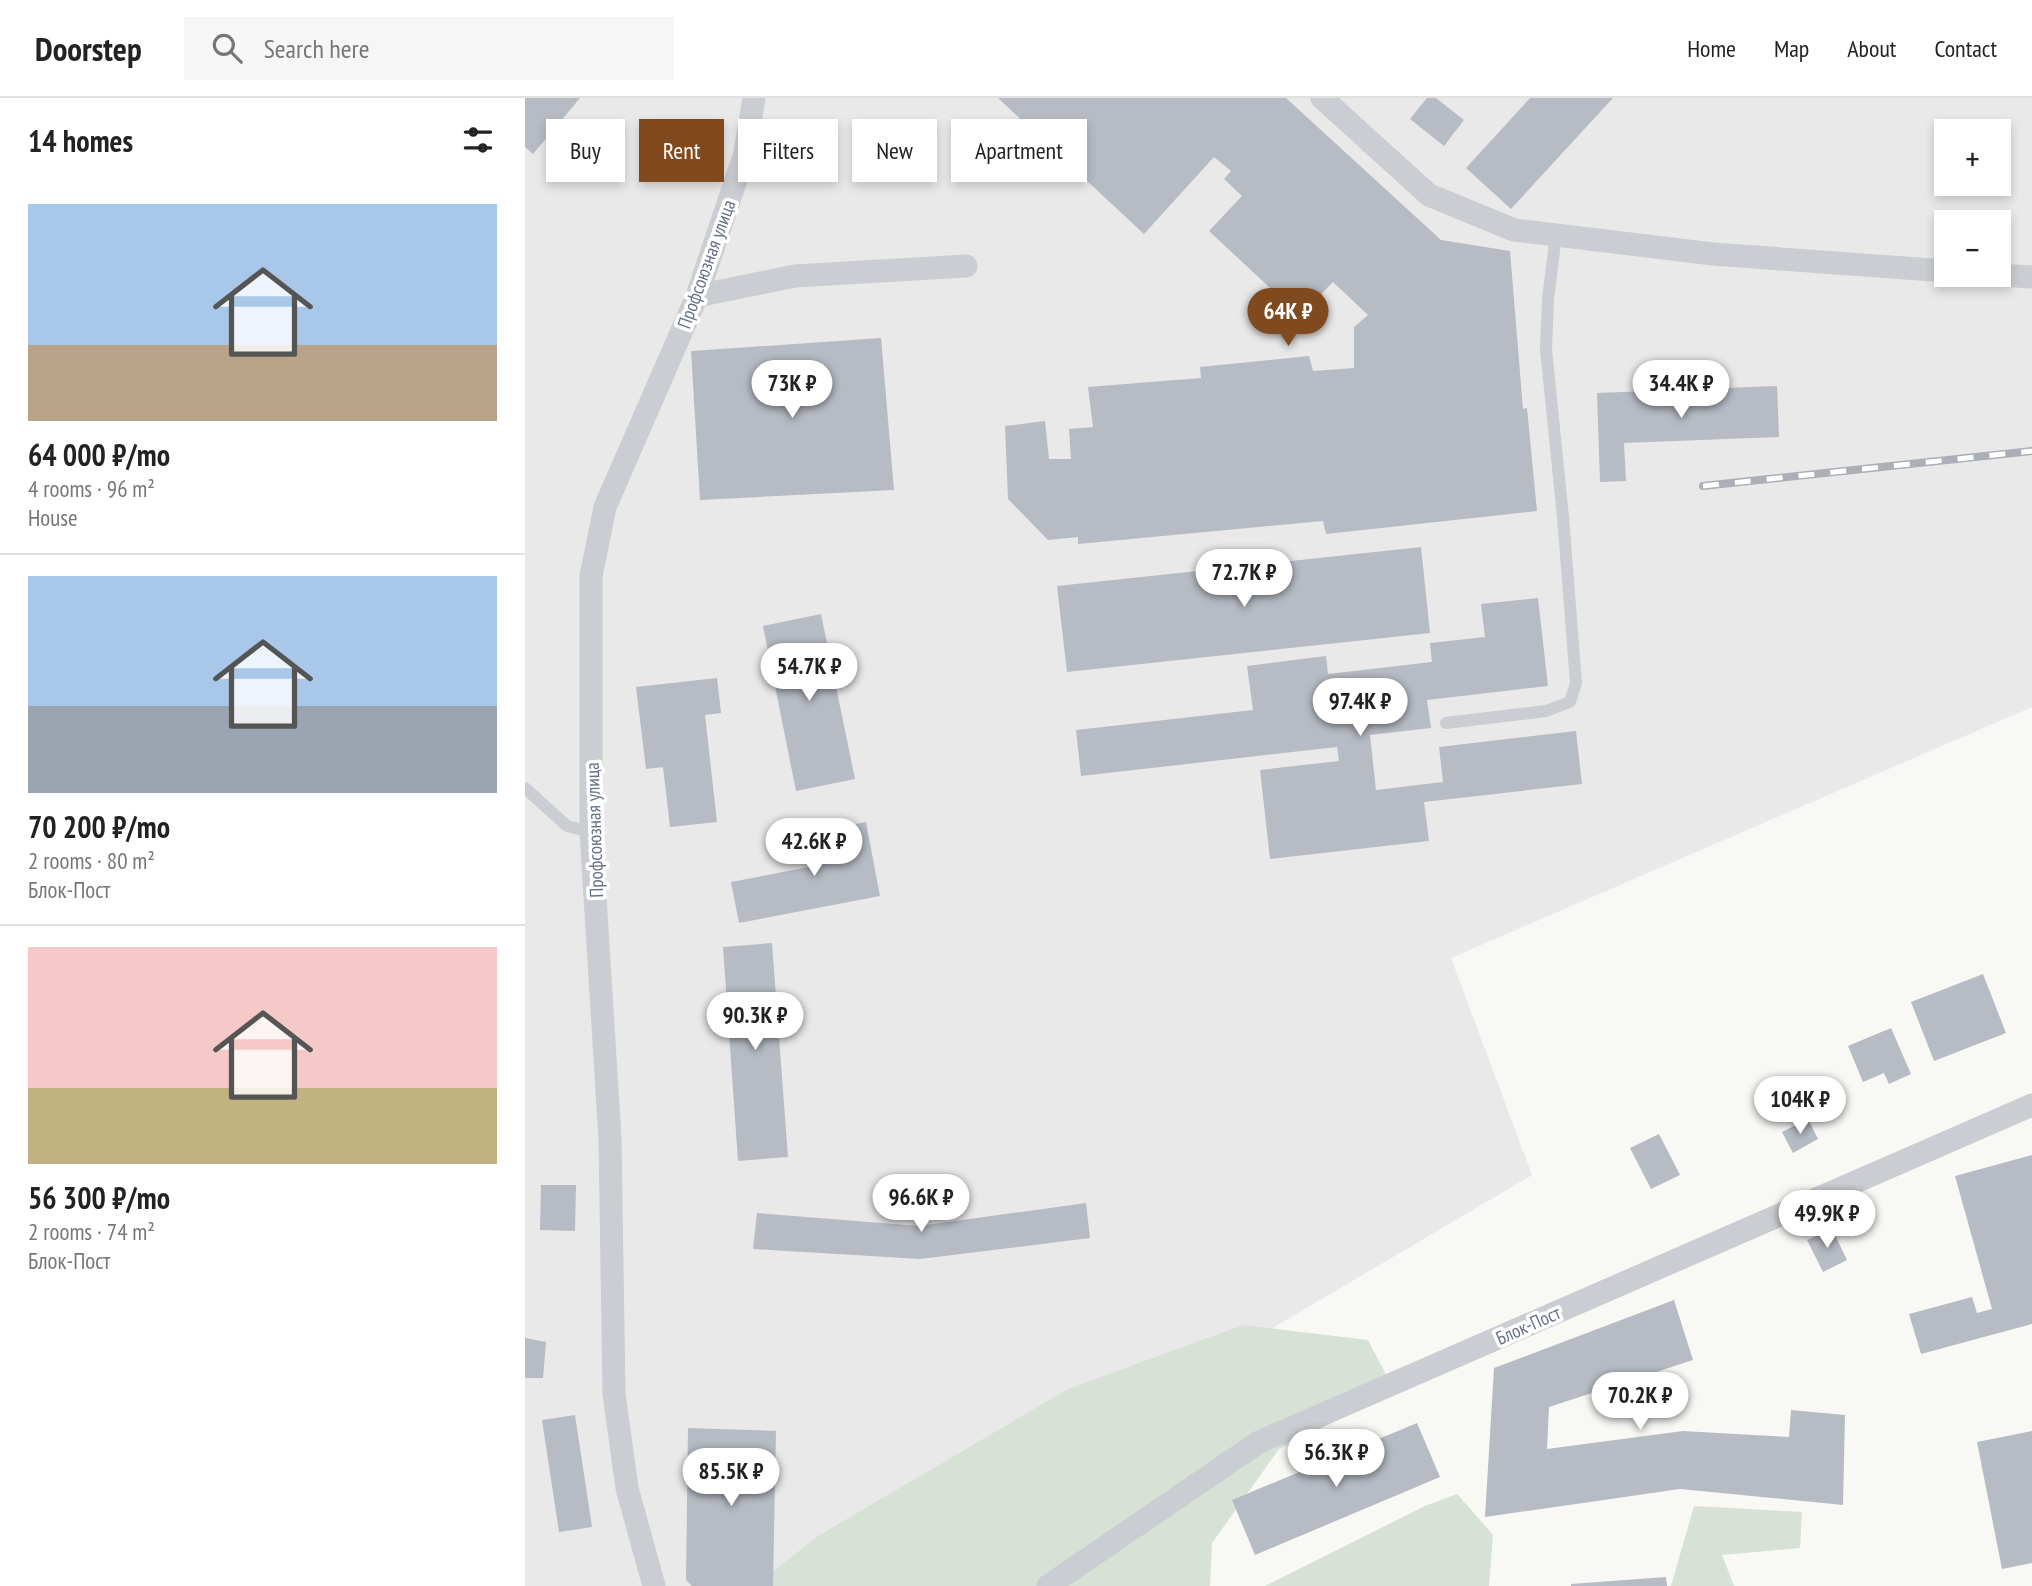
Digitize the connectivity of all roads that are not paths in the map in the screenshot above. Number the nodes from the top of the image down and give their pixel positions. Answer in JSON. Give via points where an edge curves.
{"nodes":[{"id":1,"x":754,"y":98,"type":"edge"},
{"id":2,"x":1322,"y":98,"type":"edge"},
{"id":3,"x":1556,"y":235,"type":"junction"},
{"id":4,"x":966,"y":266,"type":"dead end"},
{"id":5,"x":1934,"y":270,"type":"edge"},
{"id":6,"x":2011,"y":276,"type":"edge"},
{"id":7,"x":2032,"y":277,"type":"edge"},
{"id":8,"x":697,"y":296,"type":"junction"},
{"id":9,"x":1445,"y":723,"type":"dead end"},
{"id":10,"x":525,"y":788,"type":"edge"},
{"id":11,"x":591,"y":832,"type":"junction"},
{"id":12,"x":2032,"y":1105,"type":"edge"},
{"id":13,"x":654,"y":1586,"type":"edge"},
{"id":14,"x":1048,"y":1586,"type":"edge"}],
"edges":[{"from":1,"to":8,"type":"street","name":"Профсоюзная улица","via":[[745,153]]},
{"from":2,"to":3,"type":"street","via":[[1429,195],[1514,230]]},
{"from":3,"to":5,"type":"street","via":[[1713,254]]},
{"from":3,"to":9,"type":"lane","via":[[1546,349],[1576,682],[1570,702],[1546,711]]},
{"from":4,"to":8,"type":"street","via":[[795,276]]},
{"from":6,"to":7,"type":"street"},
{"from":8,"to":11,"type":"street","name":"Профсоюзная улица","via":[[605,507],[591,576]]},
{"from":10,"to":11,"type":"lane","via":[[567,826]]},
{"from":11,"to":13,"type":"street","name":"Профсоюзная улица","via":[[610,1138],[614,1394],[627,1488]]},
{"from":12,"to":14,"type":"street","name":"Блок-Пост","via":[[1259,1442]]}]}
